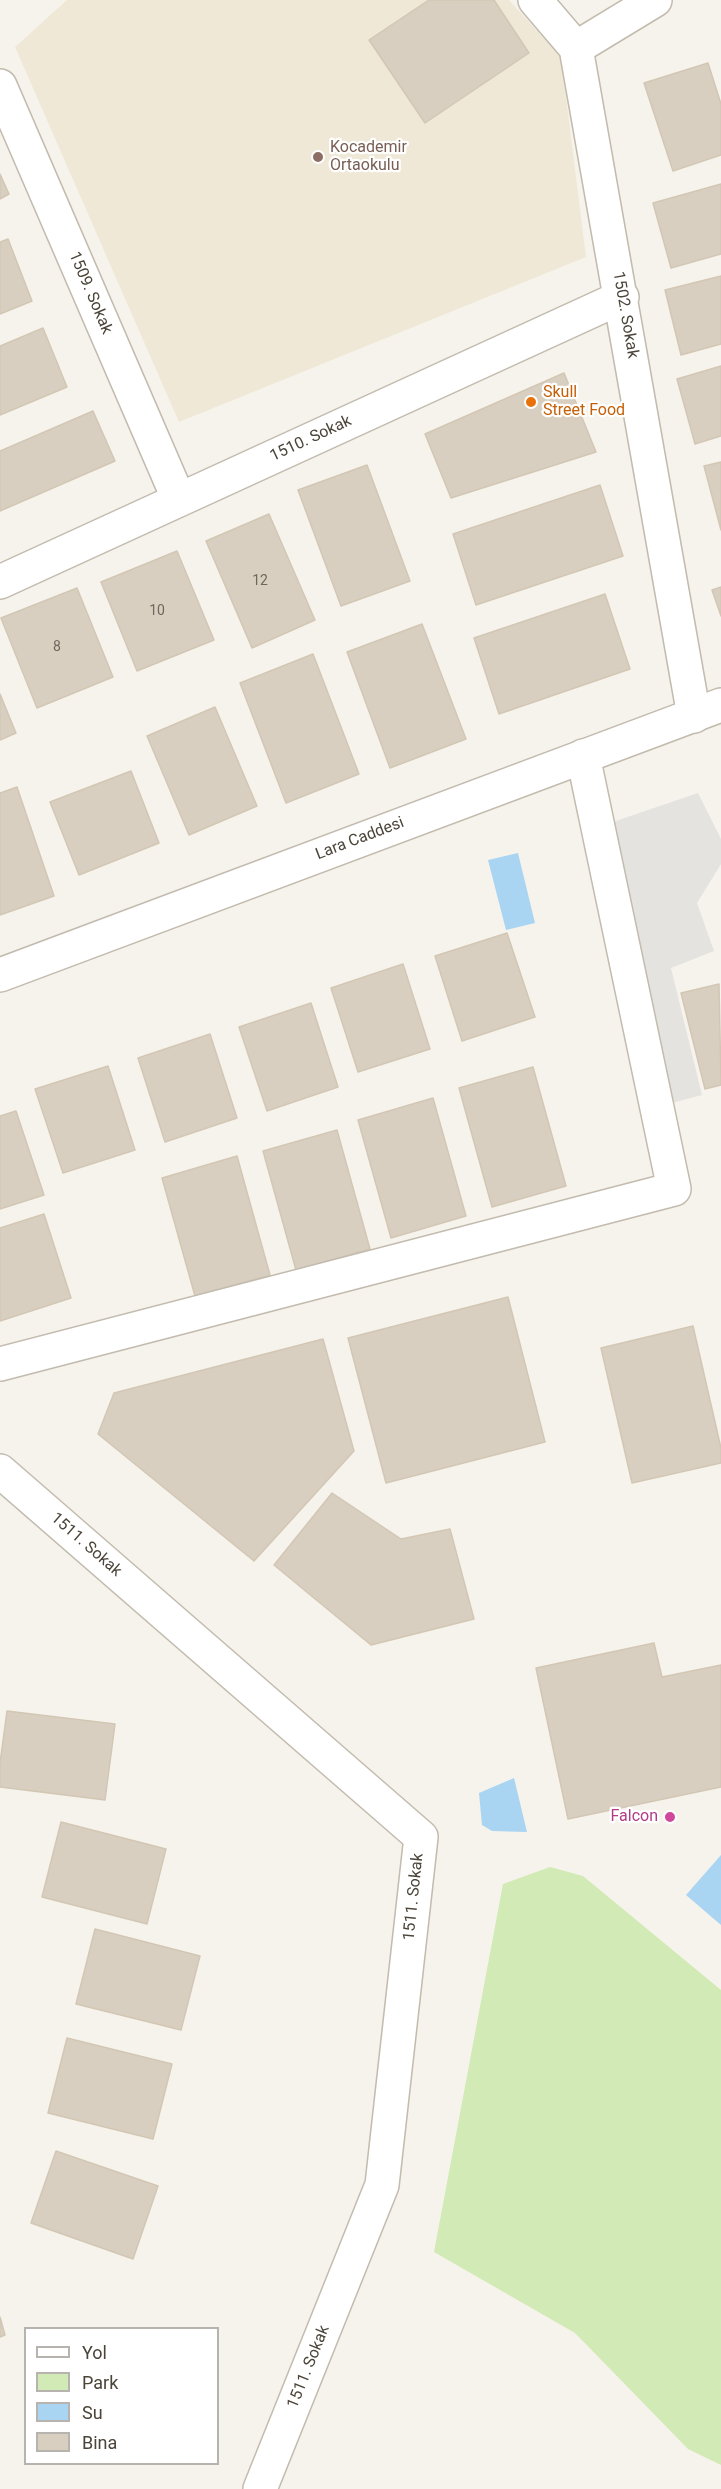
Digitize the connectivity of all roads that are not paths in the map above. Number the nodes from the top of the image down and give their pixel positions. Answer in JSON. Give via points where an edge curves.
{"nodes":[{"id":1,"x":535,"y":0,"type":"edge"},
{"id":2,"x":655,"y":0,"type":"edge"},
{"id":3,"x":576,"y":48,"type":"junction"},
{"id":4,"x":0,"y":86,"type":"edge"},
{"id":5,"x":622,"y":297,"type":"junction"},
{"id":6,"x":179,"y":500,"type":"junction"},
{"id":7,"x":0,"y":582,"type":"edge"},
{"id":8,"x":707,"y":711,"type":"edge"},
{"id":9,"x":583,"y":756,"type":"junction"},
{"id":10,"x":0,"y":975,"type":"edge"},
{"id":11,"x":0,"y":1364,"type":"edge"},
{"id":12,"x":0,"y":1471,"type":"edge"},
{"id":13,"x":260,"y":2489,"type":"edge"}],
"edges":[{"from":1,"to":3,"type":"street"},
{"from":2,"to":3,"type":"street"},
{"from":3,"to":5,"type":"street","name":"1502. Sokak"},
{"from":4,"to":6,"type":"street","name":"1509. Sokak"},
{"from":5,"to":6,"type":"street","name":"1510. Sokak"},
{"from":5,"to":8,"type":"street","name":"1502. Sokak"},
{"from":6,"to":7,"type":"street","name":"1510. Sokak"},
{"from":8,"to":9,"type":"street","name":"Lara Caddesi"},
{"from":9,"to":10,"type":"street","name":"Lara Caddesi"},
{"from":9,"to":11,"type":"street","via":[[674,1189]]},
{"from":12,"to":13,"type":"street","name":"1511. Sokak","via":[[421,1837],[382,2185]]}]}
